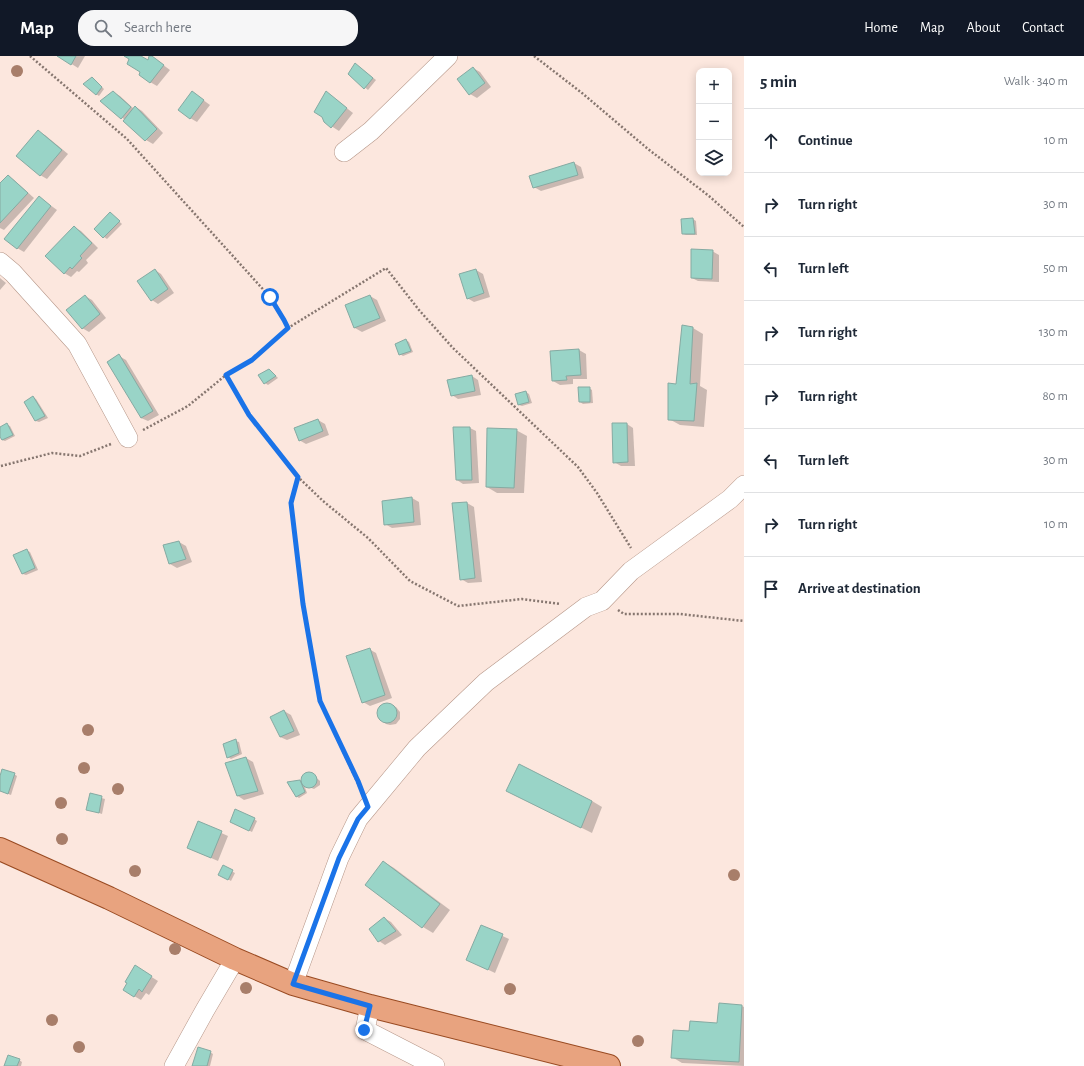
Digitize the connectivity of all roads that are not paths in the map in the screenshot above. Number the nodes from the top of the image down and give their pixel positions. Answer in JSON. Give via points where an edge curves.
{"nodes":[{"id":1,"x":448,"y":56,"type":"edge"},
{"id":2,"x":344,"y":152,"type":"dead end"},
{"id":3,"x":0,"y":262,"type":"edge"},
{"id":4,"x":128,"y":438,"type":"road end"},
{"id":5,"x":744,"y":485,"type":"edge"},
{"id":6,"x":0,"y":849,"type":"edge"},
{"id":7,"x":236,"y":959,"type":"junction"},
{"id":8,"x":293,"y":984,"type":"junction"},
{"id":9,"x":370,"y":1006,"type":"junction"},
{"id":10,"x":174,"y":1066,"type":"edge"},
{"id":11,"x":435,"y":1066,"type":"edge"},
{"id":12,"x":609,"y":1066,"type":"edge"}],
"edges":[{"from":1,"to":2,"type":"street","via":[[371,131]]},
{"from":3,"to":4,"type":"street","via":[[77,344]]},
{"from":5,"to":8,"type":"street","via":[[730,499],[631,571],[594,604],[486,682],[417,748],[358,819],[339,858]]},
{"from":6,"to":7,"type":"main road"},
{"from":7,"to":8,"type":"main road"},
{"from":7,"to":10,"type":"street"},
{"from":8,"to":9,"type":"main road"},
{"from":9,"to":11,"type":"street","via":[[364,1030]]},
{"from":9,"to":12,"type":"main road"}]}
